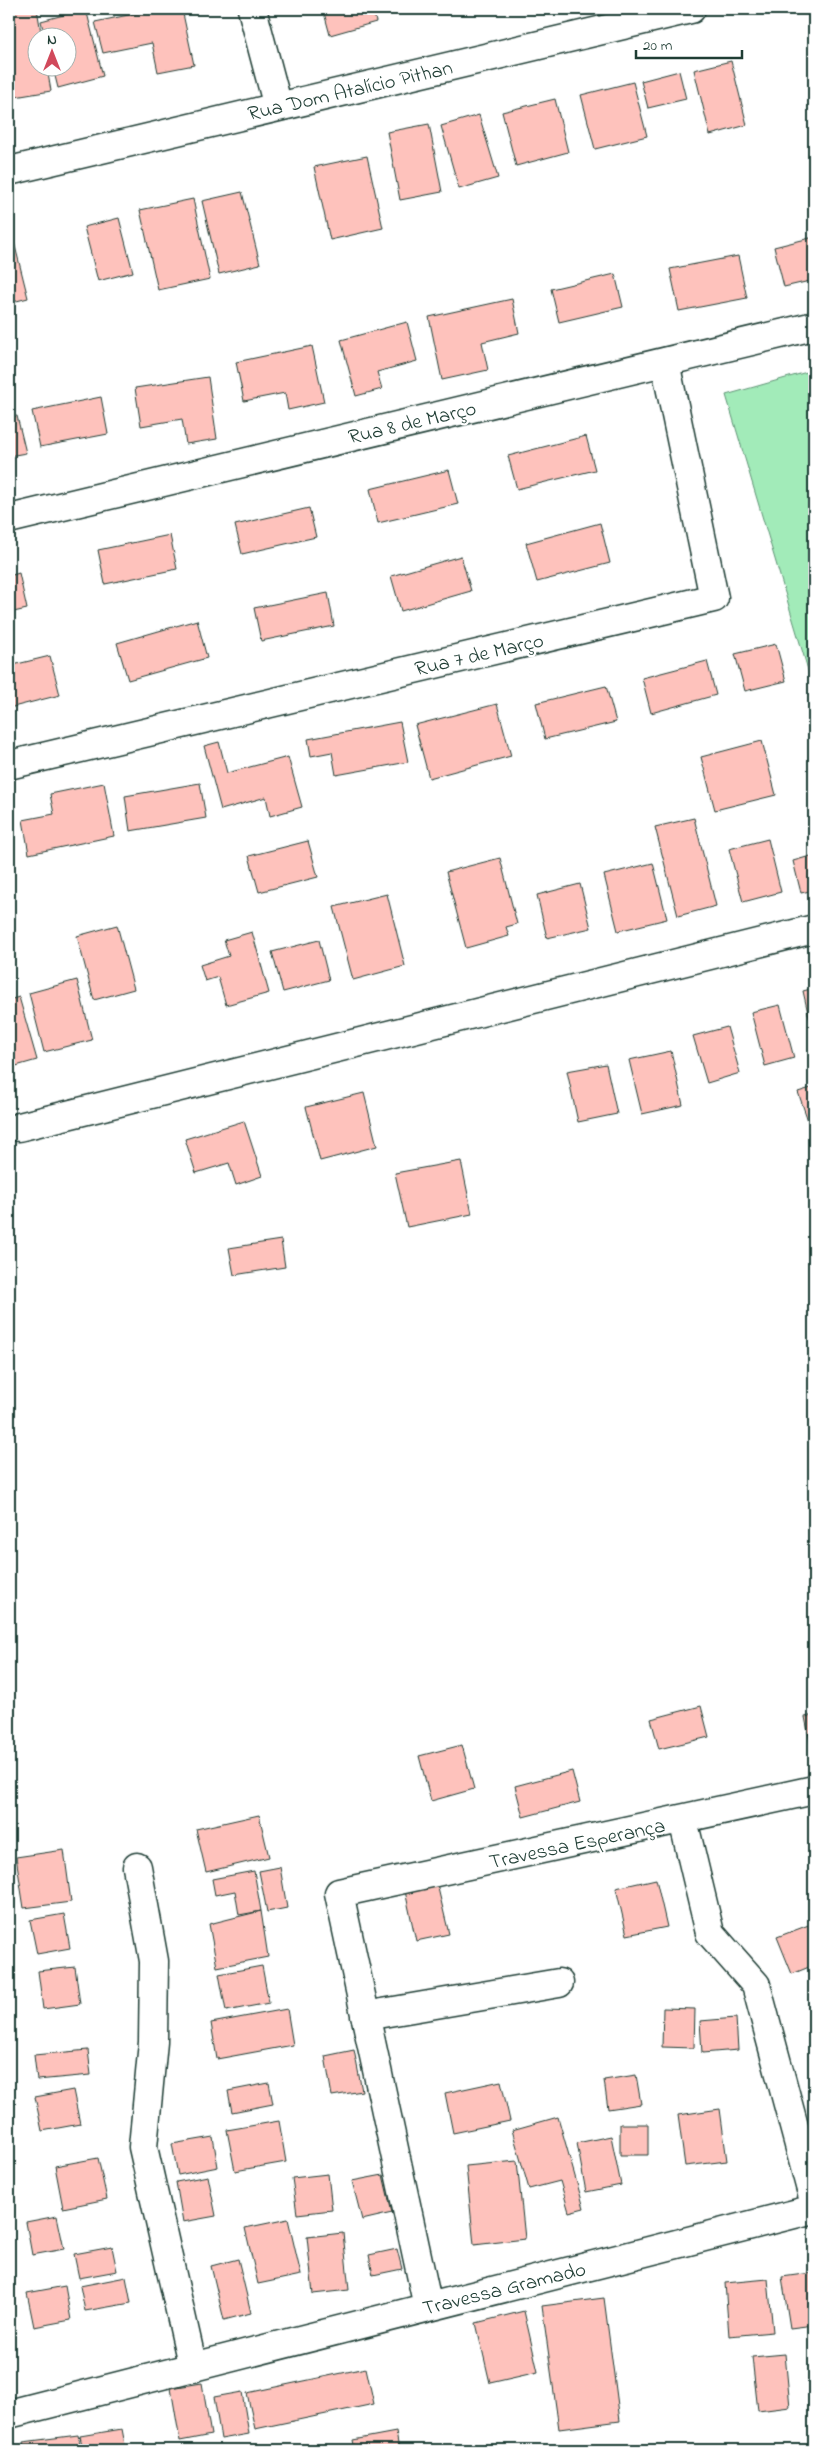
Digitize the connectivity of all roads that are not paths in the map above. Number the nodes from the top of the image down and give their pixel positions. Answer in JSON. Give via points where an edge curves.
{"nodes":[{"id":1,"x":252,"y":9,"type":"edge"},
{"id":2,"x":691,"y":9,"type":"edge"},
{"id":3,"x":278,"y":107,"type":"junction"},
{"id":4,"x":9,"y":171,"type":"edge"},
{"id":5,"x":814,"y":326,"type":"edge"},
{"id":6,"x":665,"y":362,"type":"junction"},
{"id":7,"x":9,"y":519,"type":"edge"},
{"id":8,"x":9,"y":766,"type":"edge"},
{"id":9,"x":814,"y":929,"type":"edge"},
{"id":10,"x":18,"y":1127,"type":"dead end"},
{"id":11,"x":814,"y":1790,"type":"edge"},
{"id":12,"x":683,"y":1820,"type":"junction"},
{"id":13,"x":137,"y":1867,"type":"dead end"},
{"id":14,"x":559,"y":1983,"type":"dead end"},
{"id":15,"x":365,"y":2016,"type":"junction"},
{"id":16,"x":814,"y":2201,"type":"edge"},
{"id":17,"x":814,"y":2209,"type":"edge"},
{"id":18,"x":428,"y":2307,"type":"junction"},
{"id":19,"x":193,"y":2368,"type":"junction"},
{"id":20,"x":9,"y":2414,"type":"edge"}],
"edges":[{"from":1,"to":3,"type":"street"},
{"from":2,"to":3,"type":"street","name":"Rua Dom Atalício Pithan"},
{"from":3,"to":4,"type":"street","name":"Rua Dom Atalício Pithan"},
{"from":5,"to":6,"type":"street","name":"Rua 8 de Março"},
{"from":6,"to":7,"type":"street","name":"Rua 8 de Março"},
{"from":6,"to":8,"type":"street","name":"Rua 7 de Março","via":[[714,598]]},
{"from":9,"to":10,"type":"street"},
{"from":11,"to":12,"type":"street","name":"Travessa Esperança"},
{"from":12,"to":15,"type":"street","name":"Travessa Esperança","via":[[338,1893]]},
{"from":12,"to":16,"type":"street","via":[[710,1933],[756,1985]]},
{"from":13,"to":19,"type":"street","via":[[154,1961],[153,2042],[143,2147]]},
{"from":14,"to":15,"type":"street"},
{"from":15,"to":18,"type":"street"},
{"from":17,"to":18,"type":"street","name":"Travessa Gramado"},
{"from":18,"to":19,"type":"street","name":"Travessa Gramado"},
{"from":19,"to":20,"type":"street","name":"Travessa Gramado"}]}
